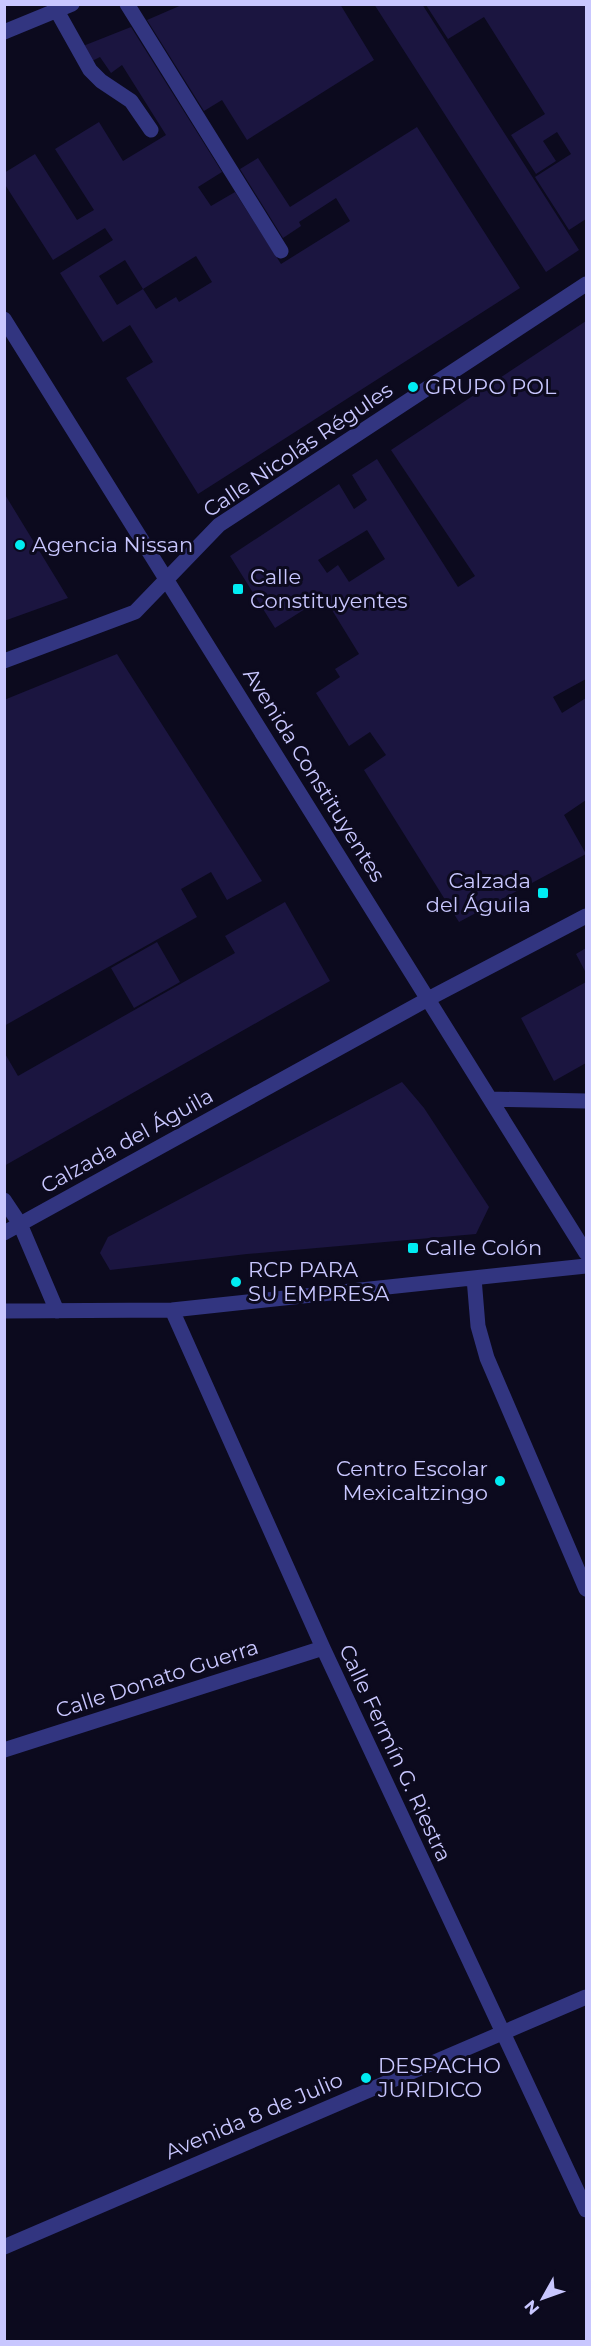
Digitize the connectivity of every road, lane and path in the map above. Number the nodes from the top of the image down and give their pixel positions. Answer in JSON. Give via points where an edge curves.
{"nodes":[{"id":1,"x":127,"y":4,"type":"edge"},
{"id":2,"x":64,"y":8,"type":"edge"},
{"id":3,"x":4,"y":32,"type":"edge"},
{"id":4,"x":151,"y":130,"type":"dead end"},
{"id":5,"x":281,"y":251,"type":"dead end"},
{"id":6,"x":586,"y":284,"type":"edge"},
{"id":7,"x":4,"y":319,"type":"edge"},
{"id":8,"x":168,"y":578,"type":"junction"},
{"id":9,"x":4,"y":661,"type":"edge"},
{"id":10,"x":586,"y":916,"type":"edge"},
{"id":11,"x":428,"y":999,"type":"junction"},
{"id":12,"x":490,"y":1099,"type":"junction"},
{"id":13,"x":586,"y":1101,"type":"edge"},
{"id":14,"x":4,"y":1200,"type":"edge"},
{"id":15,"x":20,"y":1224,"type":"junction"},
{"id":16,"x":4,"y":1233,"type":"edge"},
{"id":17,"x":586,"y":1253,"type":"edge"},
{"id":18,"x":586,"y":1266,"type":"edge"},
{"id":19,"x":474,"y":1278,"type":"junction"},
{"id":20,"x":172,"y":1310,"type":"junction"},
{"id":21,"x":4,"y":1311,"type":"edge"},
{"id":22,"x":57,"y":1311,"type":"junction"},
{"id":23,"x":586,"y":1589,"type":"edge"},
{"id":24,"x":323,"y":1648,"type":"junction"},
{"id":25,"x":4,"y":1750,"type":"edge"},
{"id":26,"x":586,"y":1997,"type":"edge"},
{"id":27,"x":502,"y":2031,"type":"junction"},
{"id":28,"x":586,"y":2210,"type":"edge"},
{"id":29,"x":4,"y":2247,"type":"edge"}],
"edges":[{"from":1,"to":5,"type":"street"},
{"from":2,"to":3,"type":"street"},
{"from":2,"to":4,"type":"street","via":[[90,70],[131,101]]},
{"from":6,"to":8,"type":"street","name":"Calle Nicolás Régules","via":[[219,525]]},
{"from":7,"to":8,"type":"street","name":"Avenida Constituyentes"},
{"from":8,"to":9,"type":"street","name":"Calle Nicolás Régules","via":[[135,612]]},
{"from":8,"to":11,"type":"street","name":"Avenida Constituyentes"},
{"from":10,"to":11,"type":"street","name":"Calzada del Águila"},
{"from":11,"to":12,"type":"street","name":"Avenida Constituyentes"},
{"from":11,"to":15,"type":"street","name":"Calzada del Águila"},
{"from":12,"to":13,"type":"street"},
{"from":12,"to":17,"type":"street","name":"Avenida Constituyentes"},
{"from":14,"to":15,"type":"street"},
{"from":15,"to":16,"type":"street","name":"Calzada del Águila"},
{"from":15,"to":22,"type":"street"},
{"from":18,"to":19,"type":"street"},
{"from":19,"to":20,"type":"street"},
{"from":19,"to":23,"type":"street","via":[[478,1326],[487,1358]]},
{"from":20,"to":22,"type":"street"},
{"from":20,"to":24,"type":"street","name":"Calle Fermín G. Riestra"},
{"from":21,"to":22,"type":"street"},
{"from":24,"to":25,"type":"street","name":"Calle Donato Guerra"},
{"from":24,"to":27,"type":"street","name":"Calle Fermín G. Riestra"},
{"from":26,"to":27,"type":"street","name":"Avenida 8 de Julio"},
{"from":27,"to":28,"type":"street","name":"Calle Fermín G. Riestra"},
{"from":27,"to":29,"type":"street","name":"Avenida 8 de Julio"}]}
